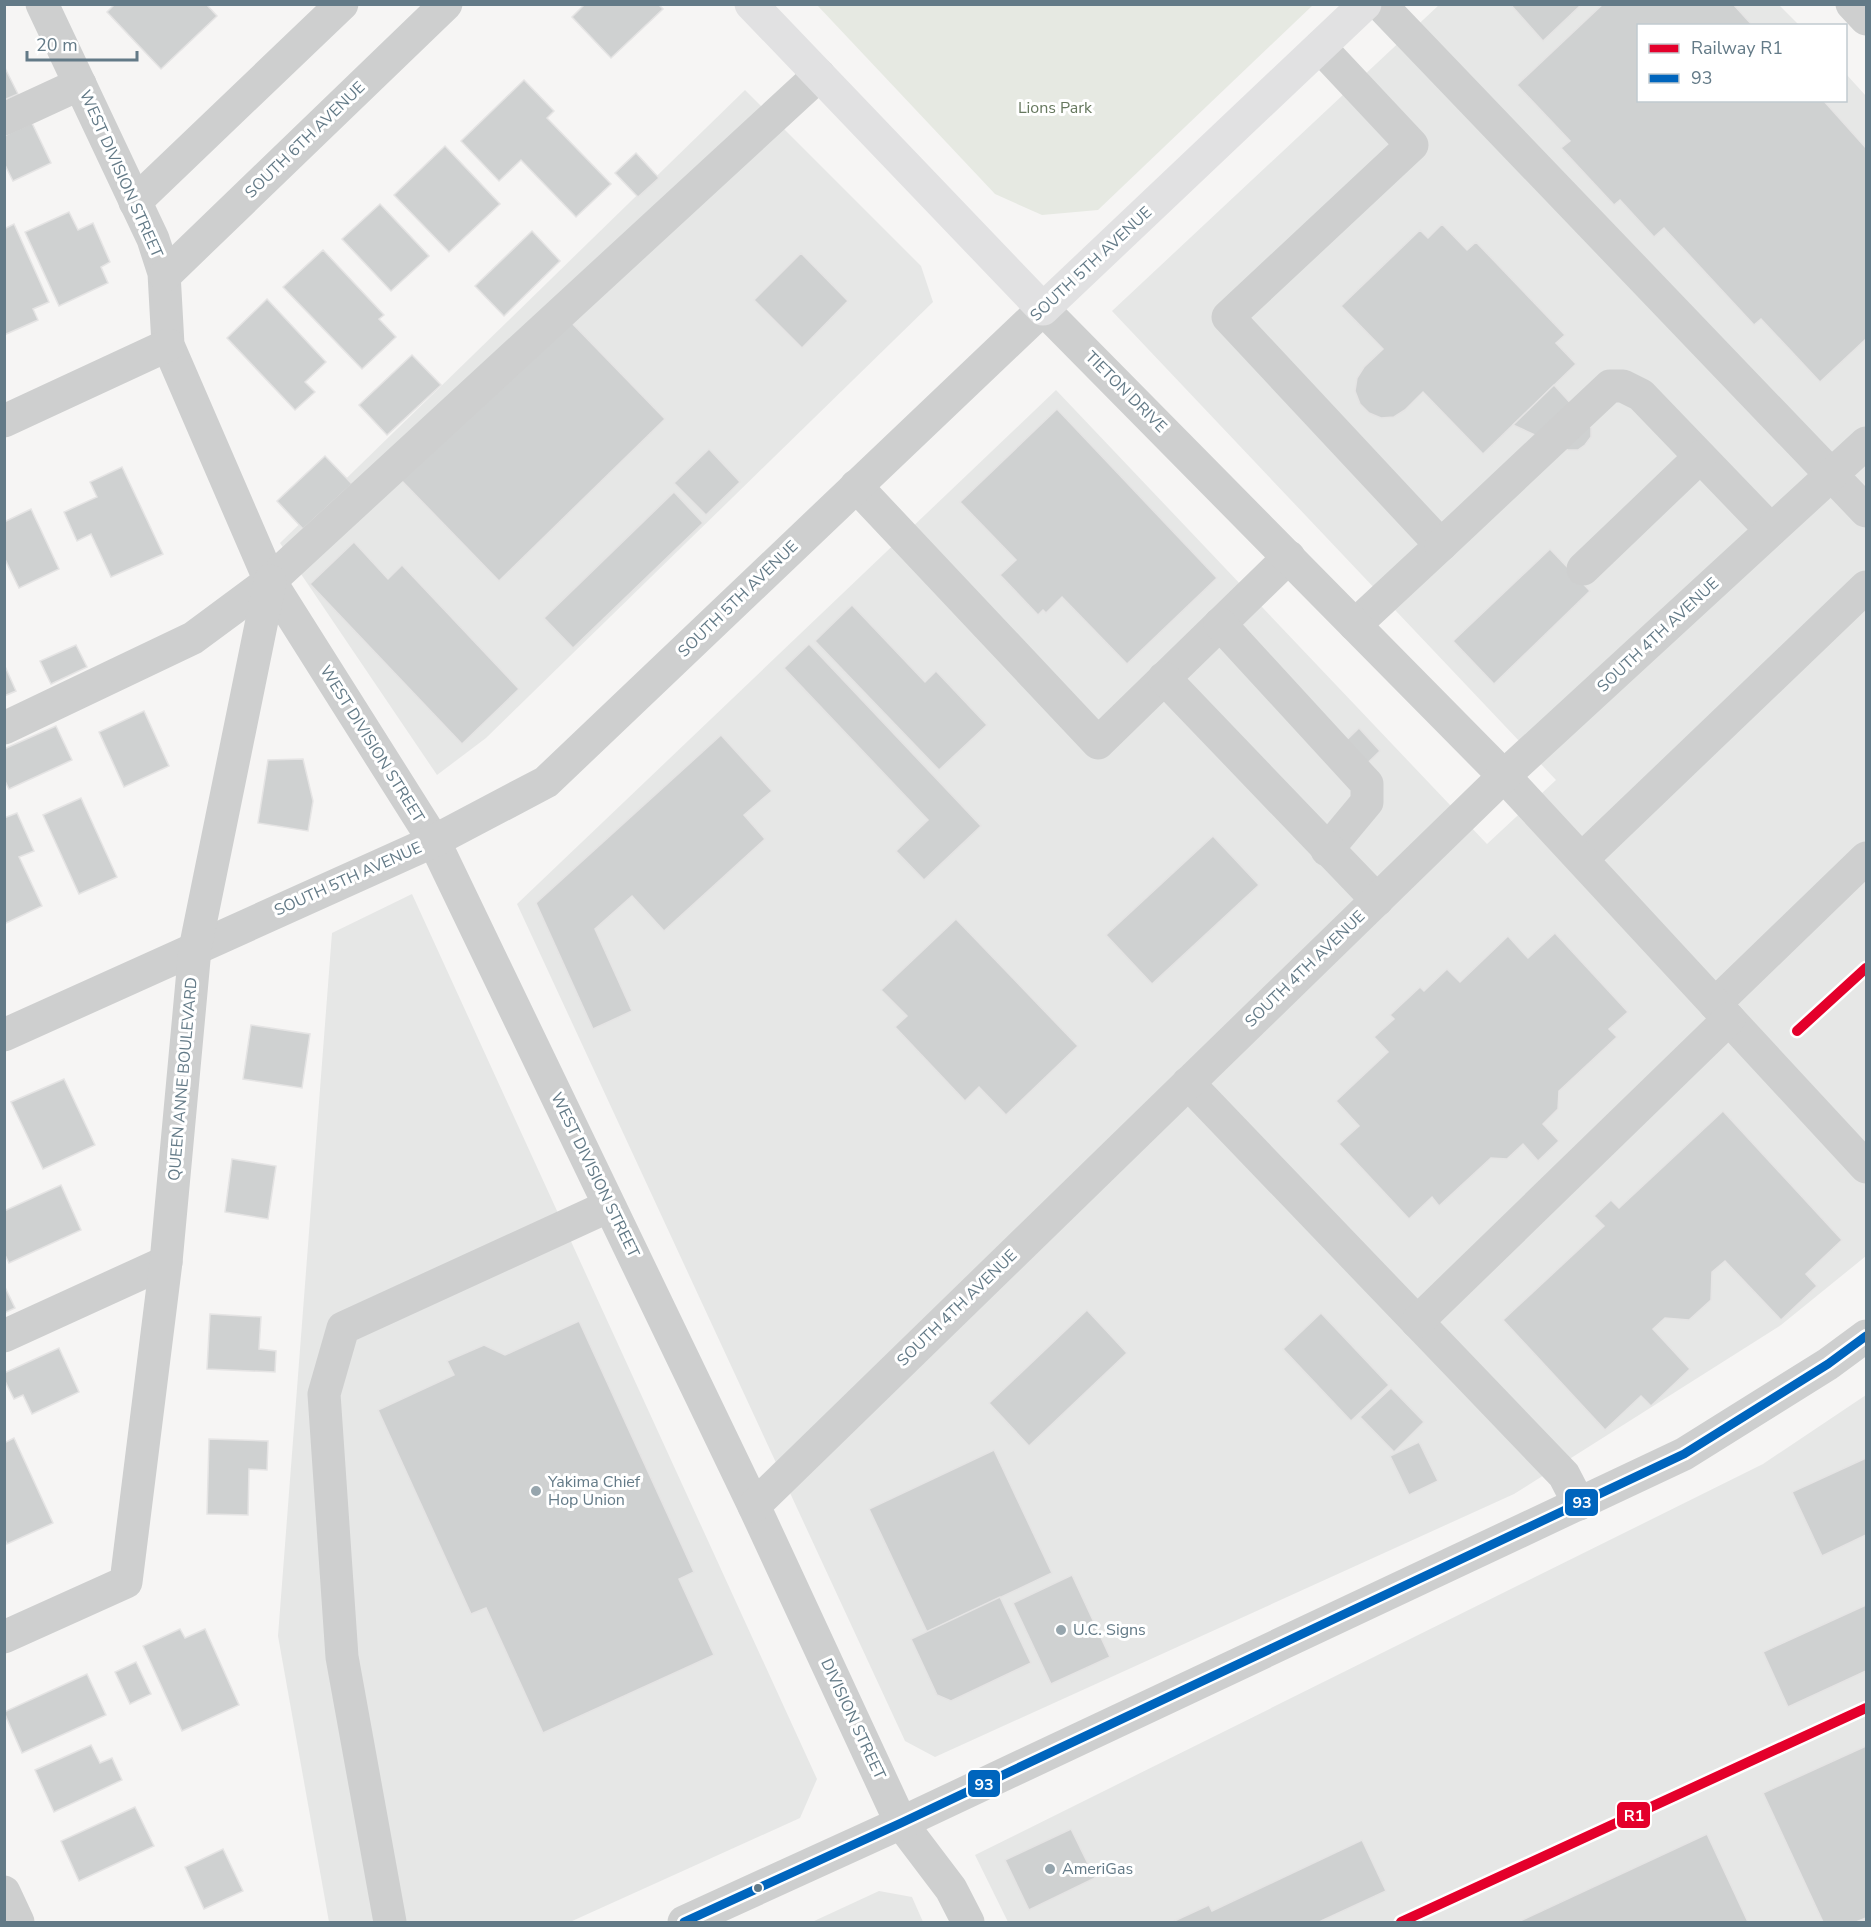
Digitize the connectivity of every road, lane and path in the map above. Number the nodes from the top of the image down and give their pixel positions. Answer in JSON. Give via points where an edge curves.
{"nodes":[{"id":1,"x":42,"y":4,"type":"edge"},
{"id":2,"x":342,"y":4,"type":"edge"},
{"id":3,"x":446,"y":4,"type":"edge"},
{"id":4,"x":751,"y":4,"type":"edge"},
{"id":5,"x":1365,"y":4,"type":"edge"},
{"id":6,"x":1380,"y":4,"type":"edge"},
{"id":7,"x":1852,"y":4,"type":"edge"},
{"id":8,"x":1866,"y":19,"type":"edge"},
{"id":9,"x":1320,"y":47,"type":"junction"},
{"id":10,"x":819,"y":75,"type":"junction"},
{"id":11,"x":80,"y":84,"type":"junction"},
{"id":12,"x":4,"y":119,"type":"edge"},
{"id":13,"x":135,"y":202,"type":"junction"},
{"id":14,"x":165,"y":275,"type":"junction"},
{"id":15,"x":1043,"y":309,"type":"junction"},
{"id":16,"x":168,"y":345,"type":"junction"},
{"id":17,"x":4,"y":422,"type":"edge"},
{"id":18,"x":1866,"y":443,"type":"edge"},
{"id":19,"x":1700,"y":457,"type":"junction"},
{"id":20,"x":1832,"y":475,"type":"junction"},
{"id":21,"x":856,"y":486,"type":"junction"},
{"id":22,"x":1866,"y":511,"type":"edge"},
{"id":23,"x":1771,"y":530,"type":"junction"},
{"id":24,"x":1442,"y":544,"type":"junction"},
{"id":25,"x":1289,"y":557,"type":"junction"},
{"id":26,"x":1583,"y":569,"type":"dead end"},
{"id":27,"x":270,"y":581,"type":"junction"},
{"id":28,"x":1866,"y":587,"type":"edge"},
{"id":29,"x":1220,"y":624,"type":"junction"},
{"id":30,"x":1355,"y":626,"type":"junction"},
{"id":31,"x":1164,"y":678,"type":"junction"},
{"id":32,"x":4,"y":728,"type":"edge"},
{"id":33,"x":1504,"y":776,"type":"junction"},
{"id":34,"x":434,"y":841,"type":"junction"},
{"id":35,"x":1327,"y":850,"type":"junction"},
{"id":36,"x":1866,"y":858,"type":"edge"},
{"id":37,"x":1581,"y":859,"type":"junction"},
{"id":38,"x":1377,"y":900,"type":"junction"},
{"id":39,"x":195,"y":949,"type":"junction"},
{"id":40,"x":1722,"y":1012,"type":"junction"},
{"id":41,"x":4,"y":1035,"type":"edge"},
{"id":42,"x":1188,"y":1083,"type":"junction"},
{"id":43,"x":1866,"y":1167,"type":"edge"},
{"id":44,"x":609,"y":1206,"type":"junction"},
{"id":45,"x":166,"y":1262,"type":"junction"},
{"id":46,"x":1417,"y":1322,"type":"junction"},
{"id":47,"x":4,"y":1336,"type":"edge"},
{"id":48,"x":1866,"y":1336,"type":"edge"},
{"id":49,"x":1579,"y":1504,"type":"junction"},
{"id":50,"x":753,"y":1506,"type":"junction"},
{"id":51,"x":4,"y":1637,"type":"edge"},
{"id":52,"x":901,"y":1823,"type":"junction"},
{"id":53,"x":4,"y":1892,"type":"edge"},
{"id":54,"x":18,"y":1923,"type":"edge"},
{"id":55,"x":390,"y":1923,"type":"edge"},
{"id":56,"x":684,"y":1923,"type":"edge"},
{"id":57,"x":968,"y":1923,"type":"edge"}],
"edges":[{"from":1,"to":11,"type":"street","name":"WEST DIVISION STREET"},
{"from":2,"to":13,"type":"street"},
{"from":3,"to":14,"type":"street","name":"SOUTH 6TH AVENUE"},
{"from":4,"to":10,"type":"main road","name":"TIETON DRIVE"},
{"from":5,"to":9,"type":"main road","name":"SOUTH 5TH AVENUE"},
{"from":6,"to":20,"type":"street"},
{"from":7,"to":8,"type":"street"},
{"from":9,"to":15,"type":"main road","name":"SOUTH 5TH AVENUE"},
{"from":9,"to":24,"type":"street","via":[[1412,145],[1228,317]]},
{"from":10,"to":15,"type":"main road","name":"TIETON DRIVE"},
{"from":10,"to":27,"type":"street"},
{"from":11,"to":12,"type":"street"},
{"from":11,"to":13,"type":"street","name":"WEST DIVISION STREET"},
{"from":13,"to":14,"type":"street","name":"WEST DIVISION STREET"},
{"from":14,"to":16,"type":"street","name":"WEST DIVISION STREET"},
{"from":15,"to":21,"type":"street","name":"SOUTH 5TH AVENUE"},
{"from":15,"to":25,"type":"street","name":"TIETON DRIVE"},
{"from":16,"to":17,"type":"street"},
{"from":16,"to":27,"type":"street","name":"WEST DIVISION STREET"},
{"from":18,"to":20,"type":"street","name":"SOUTH 4TH AVENUE"},
{"from":19,"to":23,"type":"street"},
{"from":19,"to":24,"type":"street","via":[[1641,395],[1623,386],[1610,387]]},
{"from":19,"to":26,"type":"street"},
{"from":20,"to":22,"type":"street"},
{"from":20,"to":23,"type":"street","name":"SOUTH 4TH AVENUE"},
{"from":21,"to":31,"type":"street","via":[[1098,743]]},
{"from":21,"to":34,"type":"street","name":"SOUTH 5TH AVENUE","via":[[546,782]]},
{"from":23,"to":33,"type":"street","name":"SOUTH 4TH AVENUE"},
{"from":24,"to":30,"type":"street"},
{"from":25,"to":29,"type":"street"},
{"from":25,"to":30,"type":"street","name":"TIETON DRIVE"},
{"from":27,"to":32,"type":"street","via":[[193,638]]},
{"from":27,"to":34,"type":"street","name":"WEST DIVISION STREET"},
{"from":27,"to":39,"type":"street","name":"QUEEN ANNE BOULEVARD"},
{"from":28,"to":37,"type":"street"},
{"from":29,"to":31,"type":"street"},
{"from":29,"to":35,"type":"street","via":[[1367,783],[1367,802]]},
{"from":30,"to":33,"type":"street","name":"TIETON DRIVE"},
{"from":31,"to":35,"type":"street"},
{"from":33,"to":37,"type":"street","name":"TIETON DRIVE"},
{"from":33,"to":38,"type":"street","name":"SOUTH 4TH AVENUE"},
{"from":34,"to":39,"type":"street","name":"SOUTH 5TH AVENUE"},
{"from":34,"to":44,"type":"street","name":"WEST DIVISION STREET"},
{"from":35,"to":38,"type":"street"},
{"from":36,"to":40,"type":"street"},
{"from":37,"to":40,"type":"street","name":"TIETON DRIVE"},
{"from":38,"to":42,"type":"street","name":"SOUTH 4TH AVENUE"},
{"from":39,"to":41,"type":"street","name":"SOUTH 5TH AVENUE"},
{"from":39,"to":45,"type":"street","name":"QUEEN ANNE BOULEVARD"},
{"from":40,"to":43,"type":"street","name":"TIETON DRIVE"},
{"from":40,"to":46,"type":"street"},
{"from":42,"to":46,"type":"street"},
{"from":42,"to":50,"type":"street","name":"SOUTH 4TH AVENUE"},
{"from":44,"to":50,"type":"street","name":"WEST DIVISION STREET"},
{"from":44,"to":55,"type":"street","via":[[343,1328],[324,1394],[342,1657]]},
{"from":45,"to":47,"type":"street"},
{"from":45,"to":51,"type":"street","name":"QUEEN ANNE BOULEVARD","via":[[126,1582]]},
{"from":46,"to":49,"type":"street","via":[[1564,1475]]},
{"from":48,"to":49,"type":"street","via":[[1684,1454]]},
{"from":49,"to":52,"type":"street"},
{"from":50,"to":52,"type":"street","name":"DIVISION STREET"},
{"from":52,"to":56,"type":"street"},
{"from":52,"to":57,"type":"street","name":"DIVISION STREET","via":[[951,1889]]},
{"from":53,"to":54,"type":"street"}]}
